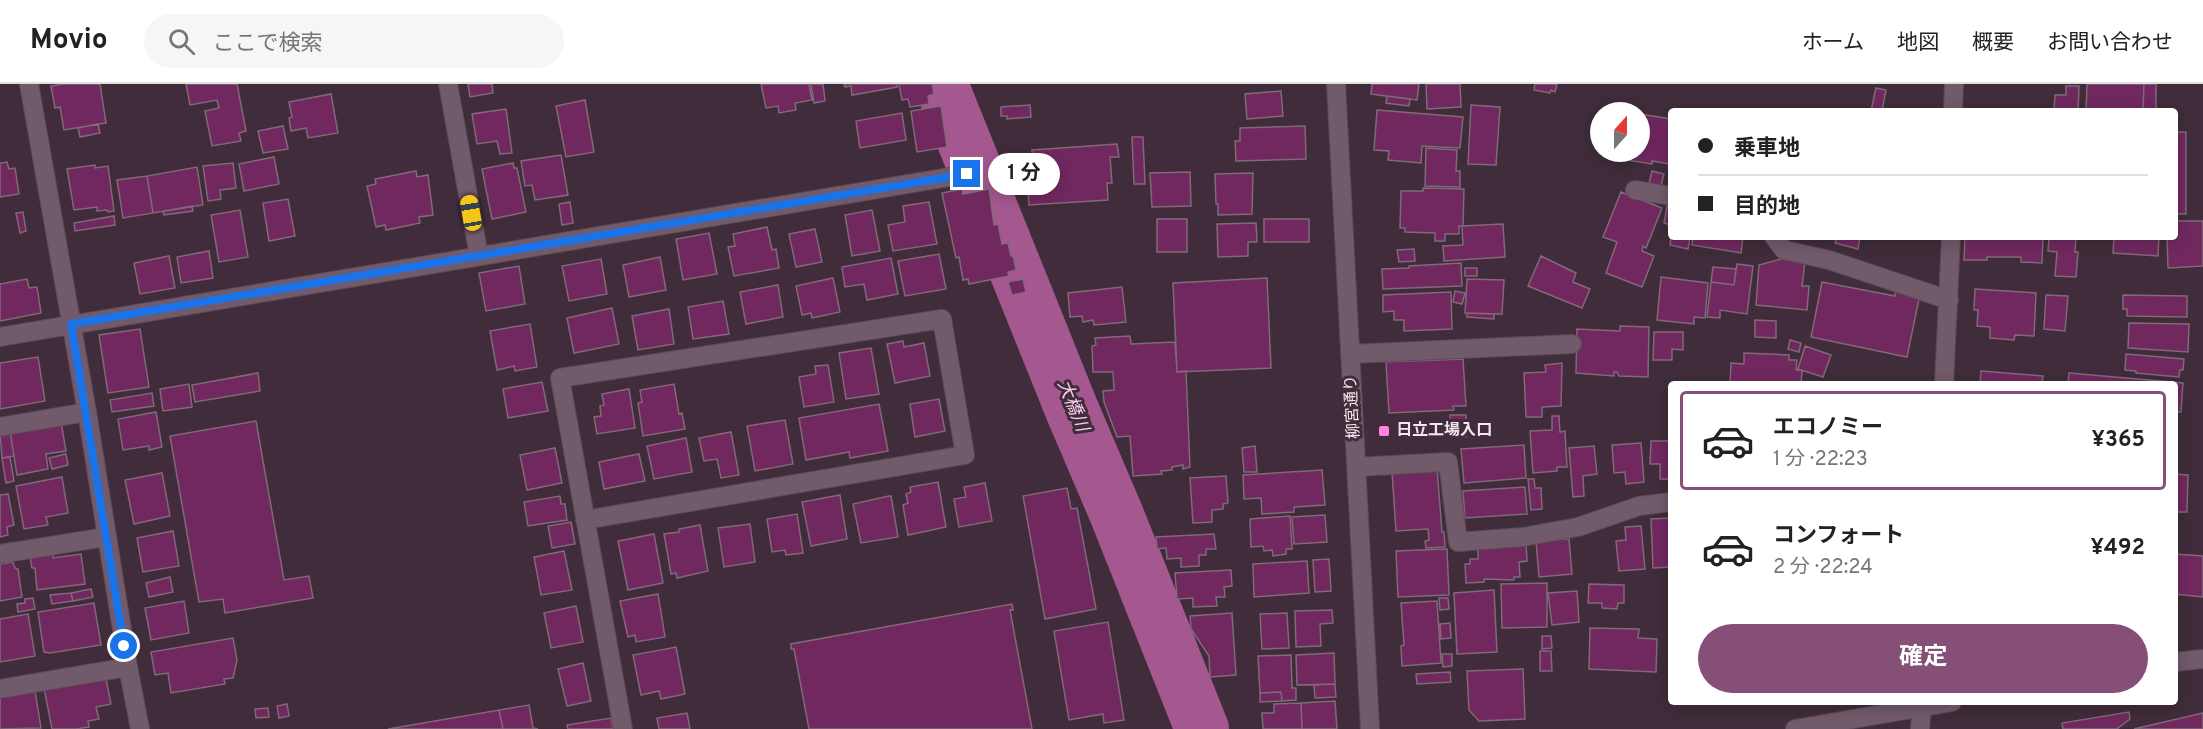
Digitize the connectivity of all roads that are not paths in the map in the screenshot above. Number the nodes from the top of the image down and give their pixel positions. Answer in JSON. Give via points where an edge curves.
{"nodes":[{"id":1,"x":29,"y":84,"type":"edge"},
{"id":2,"x":448,"y":84,"type":"edge"},
{"id":3,"x":1336,"y":84,"type":"edge"},
{"id":4,"x":1954,"y":84,"type":"edge"},
{"id":5,"x":1953,"y":108,"type":"edge"},
{"id":6,"x":967,"y":174,"type":"dead end"},
{"id":7,"x":1635,"y":190,"type":"dead end"},
{"id":8,"x":1668,"y":196,"type":"edge"},
{"id":9,"x":1776,"y":240,"type":"edge"},
{"id":10,"x":1951,"y":240,"type":"edge"},
{"id":11,"x":479,"y":256,"type":"junction"},
{"id":12,"x":1949,"y":300,"type":"junction"},
{"id":13,"x":71,"y":324,"type":"junction"},
{"id":14,"x":0,"y":337,"type":"edge"},
{"id":15,"x":1572,"y":344,"type":"dead end"},
{"id":16,"x":1350,"y":354,"type":"junction"},
{"id":17,"x":1944,"y":381,"type":"edge"},
{"id":18,"x":87,"y":412,"type":"junction"},
{"id":19,"x":0,"y":427,"type":"edge"},
{"id":20,"x":1356,"y":467,"type":"junction"},
{"id":21,"x":1668,"y":502,"type":"edge"},
{"id":22,"x":585,"y":520,"type":"junction"},
{"id":23,"x":106,"y":537,"type":"junction"},
{"id":24,"x":0,"y":554,"type":"edge"},
{"id":25,"x":2203,"y":658,"type":"edge"},
{"id":26,"x":2178,"y":662,"type":"edge"},
{"id":27,"x":128,"y":667,"type":"junction"},
{"id":28,"x":0,"y":689,"type":"edge"},
{"id":29,"x":1922,"y":705,"type":"edge"},
{"id":30,"x":141,"y":729,"type":"edge"},
{"id":31,"x":623,"y":729,"type":"edge"},
{"id":32,"x":1370,"y":729,"type":"edge"},
{"id":33,"x":1795,"y":729,"type":"edge"},
{"id":34,"x":1920,"y":729,"type":"edge"}],
"edges":[{"from":1,"to":13,"type":"street"},
{"from":2,"to":11,"type":"street"},
{"from":3,"to":16,"type":"street","name":"柳宮通り"},
{"from":4,"to":5,"type":"street"},
{"from":6,"to":11,"type":"street"},
{"from":7,"to":8,"type":"street"},
{"from":9,"to":12,"type":"street","via":[[1784,250],[1829,260]]},
{"from":10,"to":12,"type":"street"},
{"from":11,"to":13,"type":"street"},
{"from":12,"to":17,"type":"street"},
{"from":13,"to":14,"type":"street"},
{"from":13,"to":18,"type":"street"},
{"from":15,"to":16,"type":"street"},
{"from":16,"to":20,"type":"street","name":"柳宮通り"},
{"from":18,"to":19,"type":"street"},
{"from":18,"to":23,"type":"street"},
{"from":20,"to":21,"type":"street","via":[[1448,462],[1458,542],[1523,537],[1578,526],[1639,506]]},
{"from":20,"to":32,"type":"street","name":"柳宮通り"},
{"from":22,"to":22,"type":"street","via":[[560,378],[942,319],[965,455]]},
{"from":22,"to":31,"type":"street"},
{"from":23,"to":24,"type":"street"},
{"from":23,"to":27,"type":"street"},
{"from":25,"to":26,"type":"street"},
{"from":27,"to":28,"type":"street"},
{"from":27,"to":30,"type":"street"},
{"from":29,"to":33,"type":"street"},
{"from":29,"to":34,"type":"street"}]}
